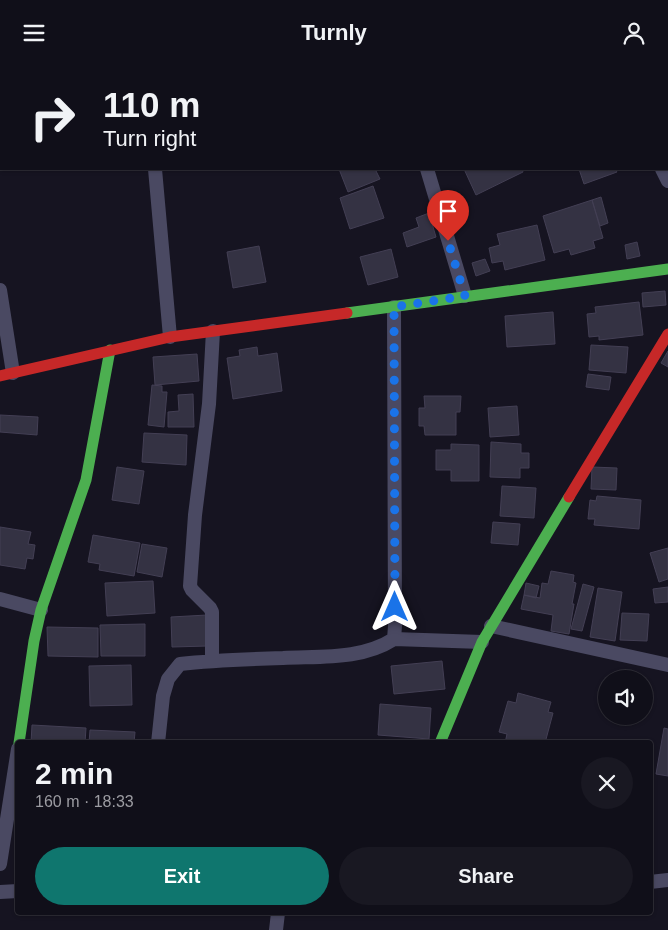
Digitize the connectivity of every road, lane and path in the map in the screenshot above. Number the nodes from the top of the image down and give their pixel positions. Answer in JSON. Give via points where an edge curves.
{"nodes":[{"id":1,"x":155,"y":170,"type":"edge"},
{"id":2,"x":427,"y":170,"type":"edge"},
{"id":3,"x":668,"y":269,"type":"edge"},
{"id":4,"x":0,"y":290,"type":"edge"},
{"id":5,"x":465,"y":296,"type":"junction"},
{"id":6,"x":394,"y":307,"type":"junction"},
{"id":7,"x":213,"y":331,"type":"junction"},
{"id":8,"x":668,"y":334,"type":"edge"},
{"id":9,"x":170,"y":337,"type":"junction"},
{"id":10,"x":110,"y":350,"type":"junction"},
{"id":11,"x":6,"y":374,"type":"edge"},
{"id":12,"x":0,"y":599,"type":"edge"},
{"id":13,"x":42,"y":610,"type":"junction"},
{"id":14,"x":491,"y":626,"type":"junction"},
{"id":15,"x":394,"y":639,"type":"junction"},
{"id":16,"x":482,"y":642,"type":"junction"},
{"id":17,"x":212,"y":660,"type":"junction"},
{"id":18,"x":668,"y":665,"type":"edge"},
{"id":19,"x":18,"y":740,"type":"edge"},
{"id":20,"x":158,"y":740,"type":"edge"},
{"id":21,"x":441,"y":740,"type":"edge"},
{"id":22,"x":15,"y":768,"type":"edge"},
{"id":23,"x":0,"y":864,"type":"edge"},
{"id":24,"x":668,"y":881,"type":"edge"},
{"id":25,"x":653,"y":882,"type":"edge"},
{"id":26,"x":15,"y":891,"type":"edge"},
{"id":27,"x":0,"y":892,"type":"edge"},
{"id":28,"x":278,"y":915,"type":"edge"},
{"id":29,"x":276,"y":930,"type":"edge"}],
"edges":[{"from":1,"to":9,"type":"street"},
{"from":2,"to":5,"type":"street"},
{"from":3,"to":5,"type":"street"},
{"from":4,"to":11,"type":"street"},
{"from":5,"to":6,"type":"street"},
{"from":6,"to":7,"type":"street"},
{"from":6,"to":15,"type":"street"},
{"from":7,"to":9,"type":"street"},
{"from":7,"to":17,"type":"street","via":[[209,404],[190,586],[212,612]]},
{"from":8,"to":14,"type":"street"},
{"from":9,"to":10,"type":"street"},
{"from":10,"to":11,"type":"street"},
{"from":10,"to":13,"type":"street","via":[[86,480]]},
{"from":12,"to":13,"type":"street"},
{"from":13,"to":19,"type":"street"},
{"from":14,"to":16,"type":"street"},
{"from":14,"to":18,"type":"street"},
{"from":15,"to":16,"type":"street"},
{"from":15,"to":17,"type":"street","via":[[353,655]]},
{"from":16,"to":21,"type":"street"},
{"from":17,"to":20,"type":"street","via":[[180,664],[168,679]]},
{"from":22,"to":23,"type":"street"},
{"from":24,"to":25,"type":"street"},
{"from":26,"to":27,"type":"street"},
{"from":28,"to":29,"type":"street"}]}
